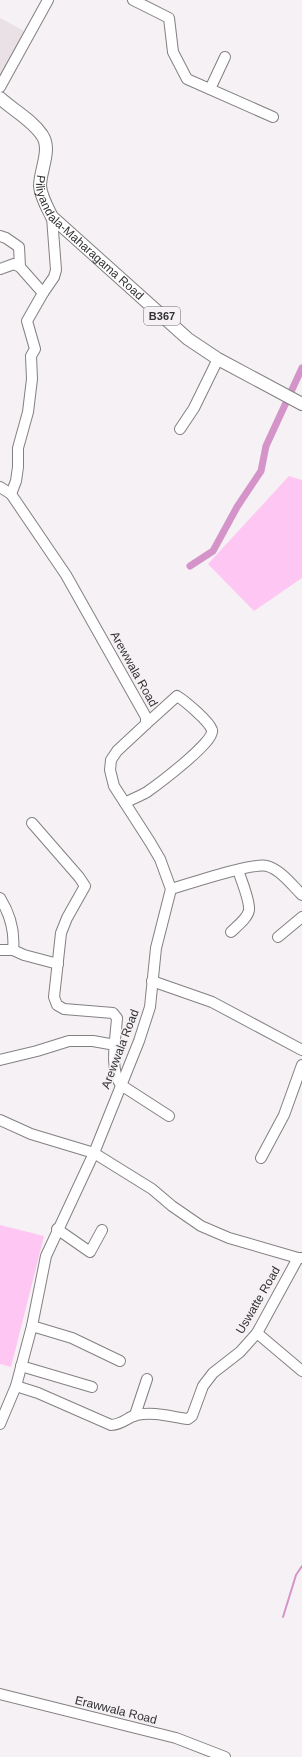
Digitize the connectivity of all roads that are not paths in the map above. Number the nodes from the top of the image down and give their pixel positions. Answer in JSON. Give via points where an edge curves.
{"nodes":[{"id":1,"x":48,"y":0,"type":"edge"},
{"id":2,"x":140,"y":2,"type":"edge"},
{"id":3,"x":224,"y":57,"type":"dead end"},
{"id":4,"x":0,"y":87,"type":"edge"},
{"id":5,"x":210,"y":89,"type":"junction"},
{"id":6,"x":0,"y":98,"type":"edge"},
{"id":7,"x":273,"y":117,"type":"dead end"},
{"id":8,"x":52,"y":217,"type":"junction"},
{"id":9,"x":0,"y":236,"type":"edge"},
{"id":10,"x":20,"y":267,"type":"junction"},
{"id":11,"x":0,"y":269,"type":"edge"},
{"id":12,"x":43,"y":293,"type":"junction"},
{"id":13,"x":218,"y":359,"type":"junction"},
{"id":14,"x":302,"y":404,"type":"edge"},
{"id":15,"x":180,"y":430,"type":"dead end"},
{"id":16,"x":0,"y":487,"type":"edge"},
{"id":17,"x":11,"y":494,"type":"junction"},
{"id":18,"x":146,"y":724,"type":"junction"},
{"id":19,"x":125,"y":803,"type":"junction"},
{"id":20,"x":32,"y":823,"type":"dead end"},
{"id":21,"x":238,"y":870,"type":"junction"},
{"id":22,"x":171,"y":889,"type":"junction"},
{"id":23,"x":302,"y":895,"type":"edge"},
{"id":24,"x":0,"y":898,"type":"edge"},
{"id":25,"x":302,"y":917,"type":"edge"},
{"id":26,"x":231,"y":932,"type":"dead end"},
{"id":27,"x":278,"y":937,"type":"dead end"},
{"id":28,"x":0,"y":950,"type":"edge"},
{"id":29,"x":13,"y":950,"type":"junction"},
{"id":30,"x":58,"y":964,"type":"junction"},
{"id":31,"x":152,"y":981,"type":"junction"},
{"id":32,"x":115,"y":1045,"type":"junction"},
{"id":33,"x":302,"y":1050,"type":"edge"},
{"id":34,"x":0,"y":1060,"type":"edge"},
{"id":35,"x":302,"y":1065,"type":"edge"},
{"id":36,"x":121,"y":1085,"type":"junction"},
{"id":37,"x":169,"y":1116,"type":"dead end"},
{"id":38,"x":0,"y":1120,"type":"edge"},
{"id":39,"x":94,"y":1153,"type":"junction"},
{"id":40,"x":261,"y":1158,"type":"dead end"},
{"id":41,"x":57,"y":1229,"type":"junction"},
{"id":42,"x":102,"y":1230,"type":"dead end"},
{"id":43,"x":300,"y":1258,"type":"edge"},
{"id":44,"x":32,"y":1326,"type":"junction"},
{"id":45,"x":257,"y":1333,"type":"junction"},
{"id":46,"x":120,"y":1361,"type":"dead end"},
{"id":47,"x":22,"y":1366,"type":"junction"},
{"id":48,"x":302,"y":1372,"type":"edge"},
{"id":49,"x":147,"y":1379,"type":"dead end"},
{"id":50,"x":16,"y":1386,"type":"junction"},
{"id":51,"x":92,"y":1387,"type":"dead end"},
{"id":52,"x":135,"y":1415,"type":"junction"},
{"id":53,"x":0,"y":1424,"type":"edge"},
{"id":54,"x":0,"y":1694,"type":"edge"},
{"id":55,"x":220,"y":1756,"type":"edge"}],
"edges":[{"from":1,"to":4,"type":"street"},
{"from":2,"to":5,"type":"street","via":[[169,18],[173,52],[187,79]]},
{"from":3,"to":5,"type":"street"},
{"from":5,"to":7,"type":"street"},
{"from":6,"to":8,"type":"main road","name":"Piliyandala-Maharagama Road","number":"B367","via":[[43,136],[46,148],[40,186],[44,202]]},
{"from":8,"to":12,"type":"street","via":[[56,270]]},
{"from":8,"to":13,"type":"main road","name":"Piliyandala-Maharagama Road","number":"B367","via":[[188,339]]},
{"from":9,"to":10,"type":"street","via":[[19,247]]},
{"from":10,"to":11,"type":"street","via":[[14,264]]},
{"from":10,"to":12,"type":"street"},
{"from":12,"to":17,"type":"street","via":[[27,321],[35,349],[31,356],[32,379],[28,412],[18,448],[18,467]]},
{"from":13,"to":14,"type":"main road","name":"Piliyandala-Maharagama Road","number":"B367"},
{"from":13,"to":15,"type":"street"},
{"from":16,"to":17,"type":"street"},
{"from":17,"to":18,"type":"street","name":"Arewwala Road","via":[[66,575],[146,717]]},
{"from":18,"to":19,"type":"street","name":"Arewwala Road","via":[[111,760],[112,781]]},
{"from":18,"to":19,"type":"street","via":[[177,696],[202,717],[212,730],[212,734],[209,740],[181,766],[145,793]]},
{"from":19,"to":22,"type":"street","name":"Arewwala Road","via":[[160,859]]},
{"from":20,"to":30,"type":"street","via":[[85,886],[61,933]]},
{"from":21,"to":22,"type":"street"},
{"from":21,"to":23,"type":"street","via":[[266,866],[280,873]]},
{"from":21,"to":26,"type":"street","via":[[249,911]]},
{"from":22,"to":31,"type":"street","name":"Arewwala Road","via":[[156,948]]},
{"from":24,"to":29,"type":"street","via":[[14,935]]},
{"from":25,"to":27,"type":"street"},
{"from":28,"to":29,"type":"street"},
{"from":29,"to":30,"type":"street"},
{"from":30,"to":32,"type":"street","via":[[54,997],[57,1005],[64,1009],[114,1012],[117,1018]]},
{"from":31,"to":33,"type":"street","via":[[212,1002]]},
{"from":31,"to":36,"type":"street","name":"Arewwala Road","via":[[148,1016]]},
{"from":32,"to":34,"type":"street","via":[[93,1041],[69,1041]]},
{"from":32,"to":36,"type":"street","via":[[115,1071]]},
{"from":35,"to":40,"type":"street","via":[[284,1115]]},
{"from":36,"to":37,"type":"street"},
{"from":36,"to":39,"type":"street","name":"Arewwala Road"},
{"from":38,"to":39,"type":"street","via":[[31,1134]]},
{"from":39,"to":41,"type":"street","name":"Arewwala Road"},
{"from":39,"to":43,"type":"street","via":[[152,1189],[201,1226],[229,1238]]},
{"from":41,"to":42,"type":"street","via":[[90,1252]]},
{"from":41,"to":44,"type":"street","name":"Arewwala Road","via":[[46,1256]]},
{"from":43,"to":45,"type":"street","name":"Uswatte Road"},
{"from":44,"to":46,"type":"street","via":[[72,1338]]},
{"from":44,"to":47,"type":"street","name":"Arewwala Road"},
{"from":45,"to":48,"type":"street"},
{"from":45,"to":52,"type":"street","name":"Uswatte Road","via":[[240,1352],[213,1373],[203,1386],[192,1416],[188,1419]]},
{"from":47,"to":50,"type":"street","name":"Arewwala Road"},
{"from":47,"to":51,"type":"street"},
{"from":49,"to":52,"type":"street"},
{"from":50,"to":52,"type":"street","via":[[111,1425],[120,1425]]},
{"from":50,"to":53,"type":"street","name":"Arewwala Road"},
{"from":54,"to":55,"type":"street","name":"Erawwala Road","via":[[176,1738]]}]}
